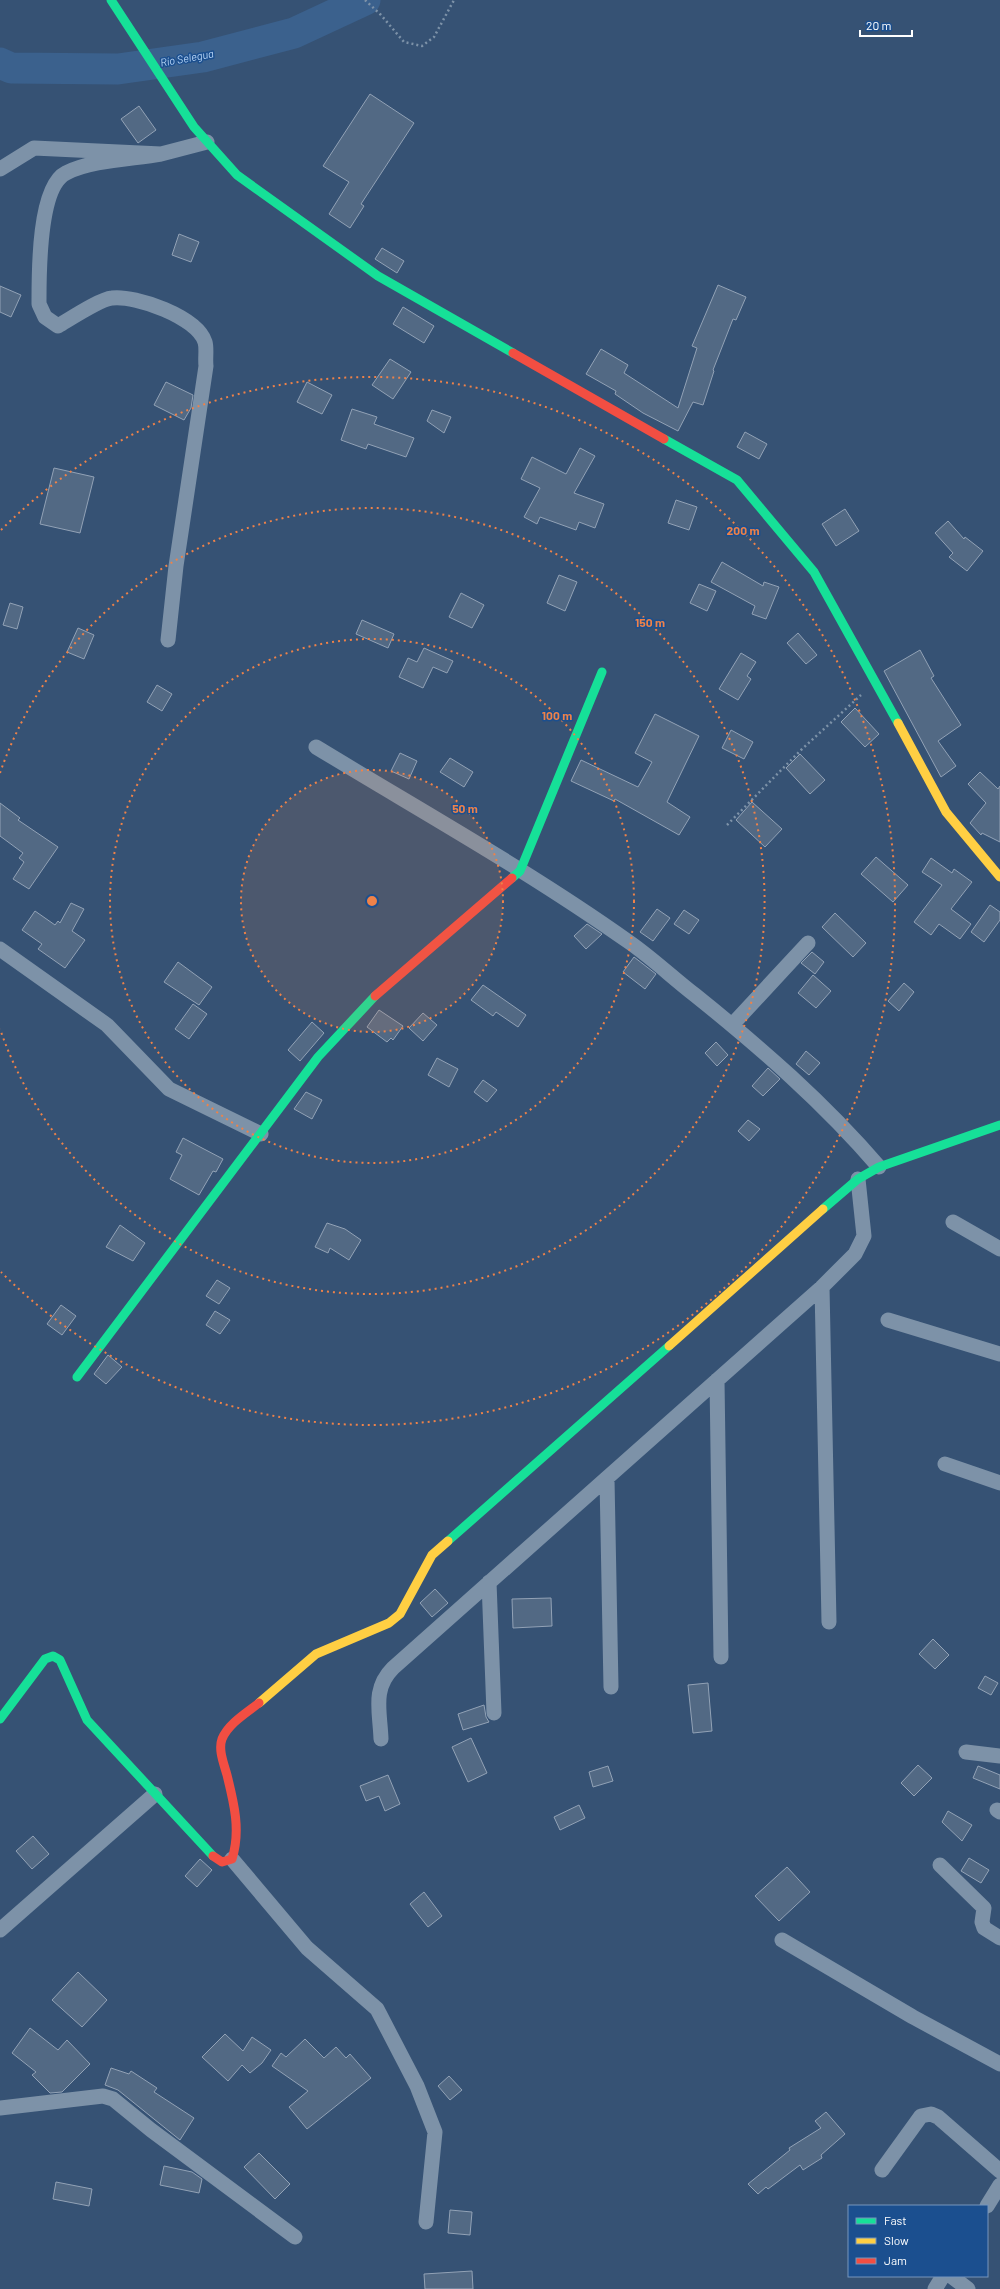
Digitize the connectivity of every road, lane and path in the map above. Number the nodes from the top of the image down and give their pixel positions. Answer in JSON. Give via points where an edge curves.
{"nodes":[{"id":1,"x":111,"y":0,"type":"edge"},
{"id":2,"x":365,"y":0,"type":"edge"},
{"id":3,"x":454,"y":0,"type":"edge"},
{"id":4,"x":207,"y":142,"type":"junction"},
{"id":5,"x":161,"y":154,"type":"junction"},
{"id":6,"x":0,"y":169,"type":"edge"},
{"id":7,"x":168,"y":640,"type":"dead end"},
{"id":8,"x":602,"y":672,"type":"dead end"},
{"id":9,"x":876,"y":681,"type":"junction"},
{"id":10,"x":316,"y":747,"type":"dead end"},
{"id":11,"x":727,"y":825,"type":"dead end"},
{"id":12,"x":520,"y":871,"type":"junction"},
{"id":13,"x":1000,"y":877,"type":"edge"},
{"id":14,"x":808,"y":943,"type":"dead end"},
{"id":15,"x":0,"y":949,"type":"edge"},
{"id":16,"x":732,"y":1024,"type":"junction"},
{"id":17,"x":1000,"y":1124,"type":"edge"},
{"id":18,"x":261,"y":1134,"type":"junction"},
{"id":19,"x":879,"y":1167,"type":"junction"},
{"id":20,"x":858,"y":1179,"type":"junction"},
{"id":21,"x":953,"y":1222,"type":"dead end"},
{"id":22,"x":1000,"y":1249,"type":"edge"},
{"id":23,"x":822,"y":1287,"type":"junction"},
{"id":24,"x":888,"y":1320,"type":"dead end"},
{"id":25,"x":1000,"y":1354,"type":"edge"},
{"id":26,"x":77,"y":1377,"type":"dead end"},
{"id":27,"x":717,"y":1380,"type":"junction"},
{"id":28,"x":945,"y":1464,"type":"dead end"},
{"id":29,"x":607,"y":1478,"type":"junction"},
{"id":30,"x":1000,"y":1484,"type":"edge"},
{"id":31,"x":489,"y":1582,"type":"junction"},
{"id":32,"x":829,"y":1622,"type":"dead end"},
{"id":33,"x":721,"y":1657,"type":"dead end"},
{"id":34,"x":611,"y":1687,"type":"dead end"},
{"id":35,"x":494,"y":1713,"type":"dead end"},
{"id":36,"x":0,"y":1719,"type":"edge"},
{"id":37,"x":380,"y":1739,"type":"dead end"},
{"id":38,"x":966,"y":1752,"type":"dead end"},
{"id":39,"x":1000,"y":1756,"type":"edge"},
{"id":40,"x":155,"y":1794,"type":"junction"},
{"id":41,"x":232,"y":1859,"type":"junction"},
{"id":42,"x":940,"y":1865,"type":"dead end"},
{"id":43,"x":0,"y":1930,"type":"edge"},
{"id":44,"x":1000,"y":1938,"type":"edge"},
{"id":45,"x":782,"y":1940,"type":"dead end"},
{"id":46,"x":1000,"y":2064,"type":"edge"},
{"id":47,"x":0,"y":2108,"type":"edge"},
{"id":48,"x":882,"y":2170,"type":"dead end"},
{"id":49,"x":1000,"y":2171,"type":"edge"},
{"id":50,"x":1000,"y":2185,"type":"edge"},
{"id":51,"x":988,"y":2205,"type":"edge"},
{"id":52,"x":426,"y":2222,"type":"dead end"},
{"id":53,"x":295,"y":2237,"type":"dead end"},
{"id":54,"x":942,"y":2277,"type":"edge"},
{"id":55,"x":952,"y":2277,"type":"edge"},
{"id":56,"x":935,"y":2289,"type":"edge"},
{"id":57,"x":968,"y":2289,"type":"edge"}],
"edges":[{"from":1,"to":4,"type":"street","via":[[194,127]]},
{"from":2,"to":3,"type":"path","via":[[382,15],[404,42],[422,46],[434,37]]},
{"from":4,"to":5,"type":"street"},
{"from":4,"to":9,"type":"street","via":[[237,175],[378,276],[737,480],[814,572]]},
{"from":5,"to":6,"type":"street","via":[[34,148]]},
{"from":5,"to":7,"type":"street","via":[[93,165],[64,173],[51,189],[44,209],[39,304],[44,317],[58,326],[110,298],[126,297],[171,312],[195,327],[205,342],[206,366],[176,566]]},
{"from":8,"to":12,"type":"street"},
{"from":9,"to":11,"type":"path","via":[[801,750]]},
{"from":9,"to":13,"type":"street","via":[[946,812]]},
{"from":10,"to":12,"type":"street"},
{"from":12,"to":16,"type":"street","via":[[630,942]]},
{"from":12,"to":18,"type":"street","via":[[366,1004],[318,1058]]},
{"from":14,"to":16,"type":"street"},
{"from":15,"to":18,"type":"street","via":[[107,1025],[169,1089]]},
{"from":16,"to":19,"type":"street","via":[[801,1084],[850,1132]]},
{"from":17,"to":19,"type":"street"},
{"from":18,"to":26,"type":"street"},
{"from":19,"to":20,"type":"street"},
{"from":20,"to":23,"type":"street","via":[[864,1236],[855,1254]]},
{"from":20,"to":41,"type":"street","via":[[432,1555],[400,1614],[389,1623],[316,1654],[229,1728],[222,1740],[222,1750],[238,1832],[236,1851]]},
{"from":21,"to":22,"type":"street"},
{"from":23,"to":27,"type":"street"},
{"from":23,"to":32,"type":"street"},
{"from":24,"to":25,"type":"street"},
{"from":27,"to":29,"type":"street"},
{"from":27,"to":33,"type":"street"},
{"from":28,"to":30,"type":"street"},
{"from":29,"to":31,"type":"street"},
{"from":29,"to":34,"type":"street"},
{"from":31,"to":35,"type":"street"},
{"from":31,"to":37,"type":"street","via":[[383,1678],[379,1689]]},
{"from":36,"to":40,"type":"street","via":[[45,1659],[53,1656],[60,1660],[87,1720]]},
{"from":38,"to":39,"type":"street"},
{"from":40,"to":41,"type":"street","via":[[214,1857],[222,1862]]},
{"from":40,"to":43,"type":"street"},
{"from":41,"to":52,"type":"street","via":[[307,1948],[377,2009],[417,2086],[435,2132]]},
{"from":42,"to":44,"type":"street","via":[[984,1908],[984,1928]]},
{"from":45,"to":46,"type":"street","via":[[913,2017]]},
{"from":47,"to":53,"type":"street","via":[[103,2096],[113,2099]]},
{"from":48,"to":49,"type":"street","via":[[913,2124],[921,2116],[930,2114],[938,2117]]},
{"from":50,"to":51,"type":"street"},
{"from":54,"to":56,"type":"street"},
{"from":55,"to":57,"type":"street"}]}
